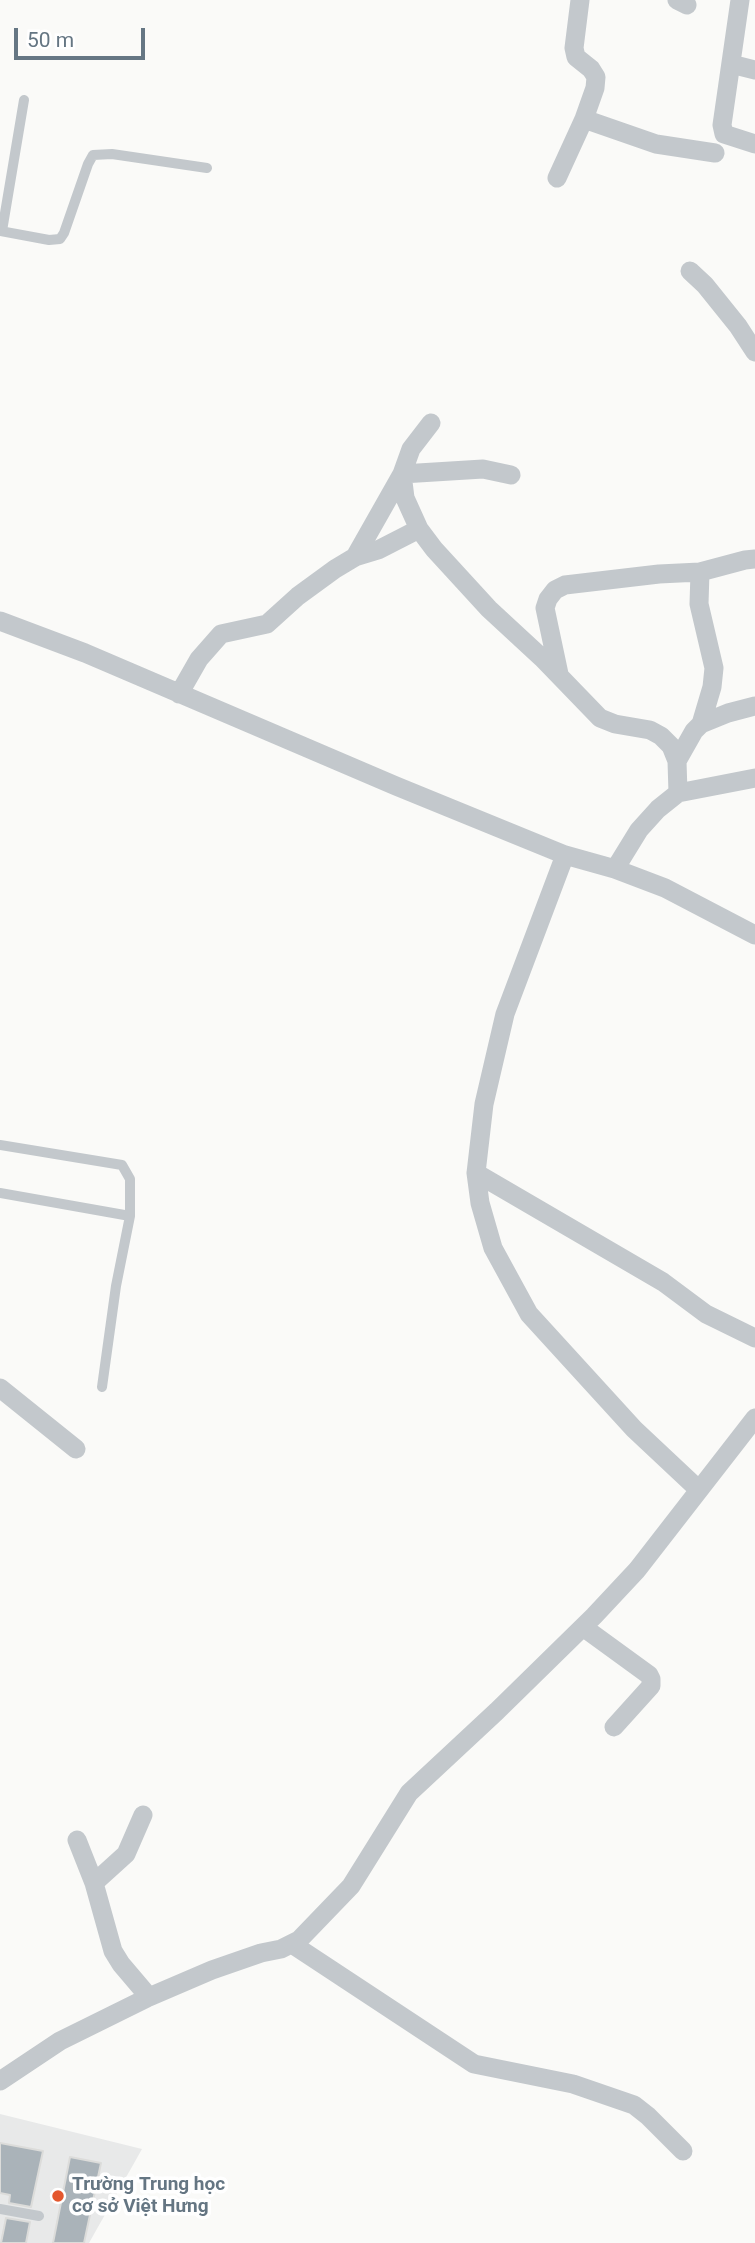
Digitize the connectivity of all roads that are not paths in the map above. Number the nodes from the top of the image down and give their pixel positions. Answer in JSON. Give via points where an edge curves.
{"nodes":[{"id":1,"x":580,"y":0,"type":"edge"},
{"id":2,"x":740,"y":0,"type":"edge"},
{"id":3,"x":731,"y":64,"type":"junction"},
{"id":4,"x":755,"y":70,"type":"edge"},
{"id":5,"x":24,"y":100,"type":"dead end"},
{"id":6,"x":584,"y":119,"type":"junction"},
{"id":7,"x":755,"y":144,"type":"edge"},
{"id":8,"x":715,"y":153,"type":"dead end"},
{"id":9,"x":207,"y":168,"type":"dead end"},
{"id":10,"x":557,"y":178,"type":"dead end"},
{"id":11,"x":1,"y":231,"type":"edge"},
{"id":12,"x":690,"y":271,"type":"dead end"},
{"id":13,"x":755,"y":352,"type":"edge"},
{"id":14,"x":431,"y":422,"type":"dead end"},
{"id":15,"x":402,"y":474,"type":"junction"},
{"id":16,"x":512,"y":475,"type":"dead end"},
{"id":17,"x":419,"y":530,"type":"junction"},
{"id":18,"x":355,"y":557,"type":"junction"},
{"id":19,"x":755,"y":559,"type":"edge"},
{"id":20,"x":700,"y":572,"type":"junction"},
{"id":21,"x":0,"y":621,"type":"edge"},
{"id":22,"x":559,"y":675,"type":"junction"},
{"id":23,"x":179,"y":694,"type":"junction"},
{"id":24,"x":755,"y":706,"type":"edge"},
{"id":25,"x":701,"y":724,"type":"junction"},
{"id":26,"x":677,"y":761,"type":"junction"},
{"id":27,"x":755,"y":778,"type":"edge"},
{"id":28,"x":678,"y":793,"type":"junction"},
{"id":29,"x":565,"y":855,"type":"junction"},
{"id":30,"x":615,"y":869,"type":"junction"},
{"id":31,"x":755,"y":935,"type":"edge"},
{"id":32,"x":0,"y":1145,"type":"edge"},
{"id":33,"x":476,"y":1173,"type":"junction"},
{"id":34,"x":0,"y":1193,"type":"edge"},
{"id":35,"x":131,"y":1216,"type":"junction"},
{"id":36,"x":755,"y":1338,"type":"edge"},
{"id":37,"x":102,"y":1387,"type":"dead end"},
{"id":38,"x":0,"y":1388,"type":"edge"},
{"id":39,"x":755,"y":1418,"type":"edge"},
{"id":40,"x":76,"y":1449,"type":"dead end"},
{"id":41,"x":699,"y":1490,"type":"junction"},
{"id":42,"x":583,"y":1627,"type":"junction"},
{"id":43,"x":614,"y":1727,"type":"dead end"},
{"id":44,"x":144,"y":1815,"type":"dead end"},
{"id":45,"x":77,"y":1840,"type":"dead end"},
{"id":46,"x":93,"y":1883,"type":"junction"},
{"id":47,"x":292,"y":1944,"type":"junction"},
{"id":48,"x":149,"y":1997,"type":"junction"},
{"id":49,"x":0,"y":2081,"type":"edge"},
{"id":50,"x":683,"y":2151,"type":"dead end"},
{"id":51,"x":0,"y":2209,"type":"edge"},
{"id":52,"x":39,"y":2216,"type":"dead end"}],
"edges":[{"from":1,"to":6,"type":"street","via":[[574,48],[576,57],[596,77]]},
{"from":2,"to":3,"type":"street"},
{"from":3,"to":4,"type":"street"},
{"from":3,"to":7,"type":"street","via":[[723,130]]},
{"from":5,"to":11,"type":"lane"},
{"from":6,"to":8,"type":"street","via":[[656,144]]},
{"from":6,"to":10,"type":"street"},
{"from":9,"to":11,"type":"lane","via":[[93,155],[60,239]]},
{"from":12,"to":13,"type":"street"},
{"from":14,"to":15,"type":"street","via":[[411,449]]},
{"from":15,"to":16,"type":"street","via":[[483,469]]},
{"from":15,"to":17,"type":"street","via":[[405,498]]},
{"from":15,"to":18,"type":"street"},
{"from":17,"to":18,"type":"street"},
{"from":17,"to":22,"type":"street","via":[[489,609]]},
{"from":18,"to":23,"type":"street","via":[[267,624],[221,635],[199,659]]},
{"from":19,"to":20,"type":"street"},
{"from":20,"to":22,"type":"street","via":[[565,585],[555,590],[545,608]]},
{"from":20,"to":25,"type":"street","via":[[699,604],[714,668]]},
{"from":21,"to":23,"type":"street"},
{"from":22,"to":26,"type":"street","via":[[600,718],[661,736]]},
{"from":23,"to":29,"type":"street"},
{"from":24,"to":25,"type":"street"},
{"from":25,"to":26,"type":"street"},
{"from":26,"to":28,"type":"street"},
{"from":27,"to":28,"type":"street"},
{"from":28,"to":30,"type":"street","via":[[639,830]]},
{"from":29,"to":30,"type":"street"},
{"from":29,"to":33,"type":"street","via":[[505,1014],[484,1104]]},
{"from":30,"to":31,"type":"street","via":[[665,888]]},
{"from":32,"to":35,"type":"lane","via":[[122,1166],[130,1179]]},
{"from":33,"to":36,"type":"street","via":[[663,1282],[706,1314]]},
{"from":33,"to":41,"type":"street","via":[[493,1248],[529,1314],[634,1429]]},
{"from":34,"to":35,"type":"lane"},
{"from":35,"to":37,"type":"lane"},
{"from":38,"to":40,"type":"street"},
{"from":39,"to":41,"type":"street"},
{"from":41,"to":42,"type":"street","via":[[636,1570]]},
{"from":42,"to":43,"type":"street","via":[[651,1679],[651,1686]]},
{"from":42,"to":47,"type":"street","via":[[409,1793],[351,1886]]},
{"from":44,"to":46,"type":"street","via":[[126,1854]]},
{"from":45,"to":46,"type":"street"},
{"from":46,"to":48,"type":"street","via":[[113,1951]]},
{"from":47,"to":48,"type":"street"},
{"from":47,"to":50,"type":"street","via":[[474,2064],[564,2081],[634,2105]]},
{"from":48,"to":49,"type":"street","via":[[60,2041]]},
{"from":51,"to":52,"type":"lane"}]}
